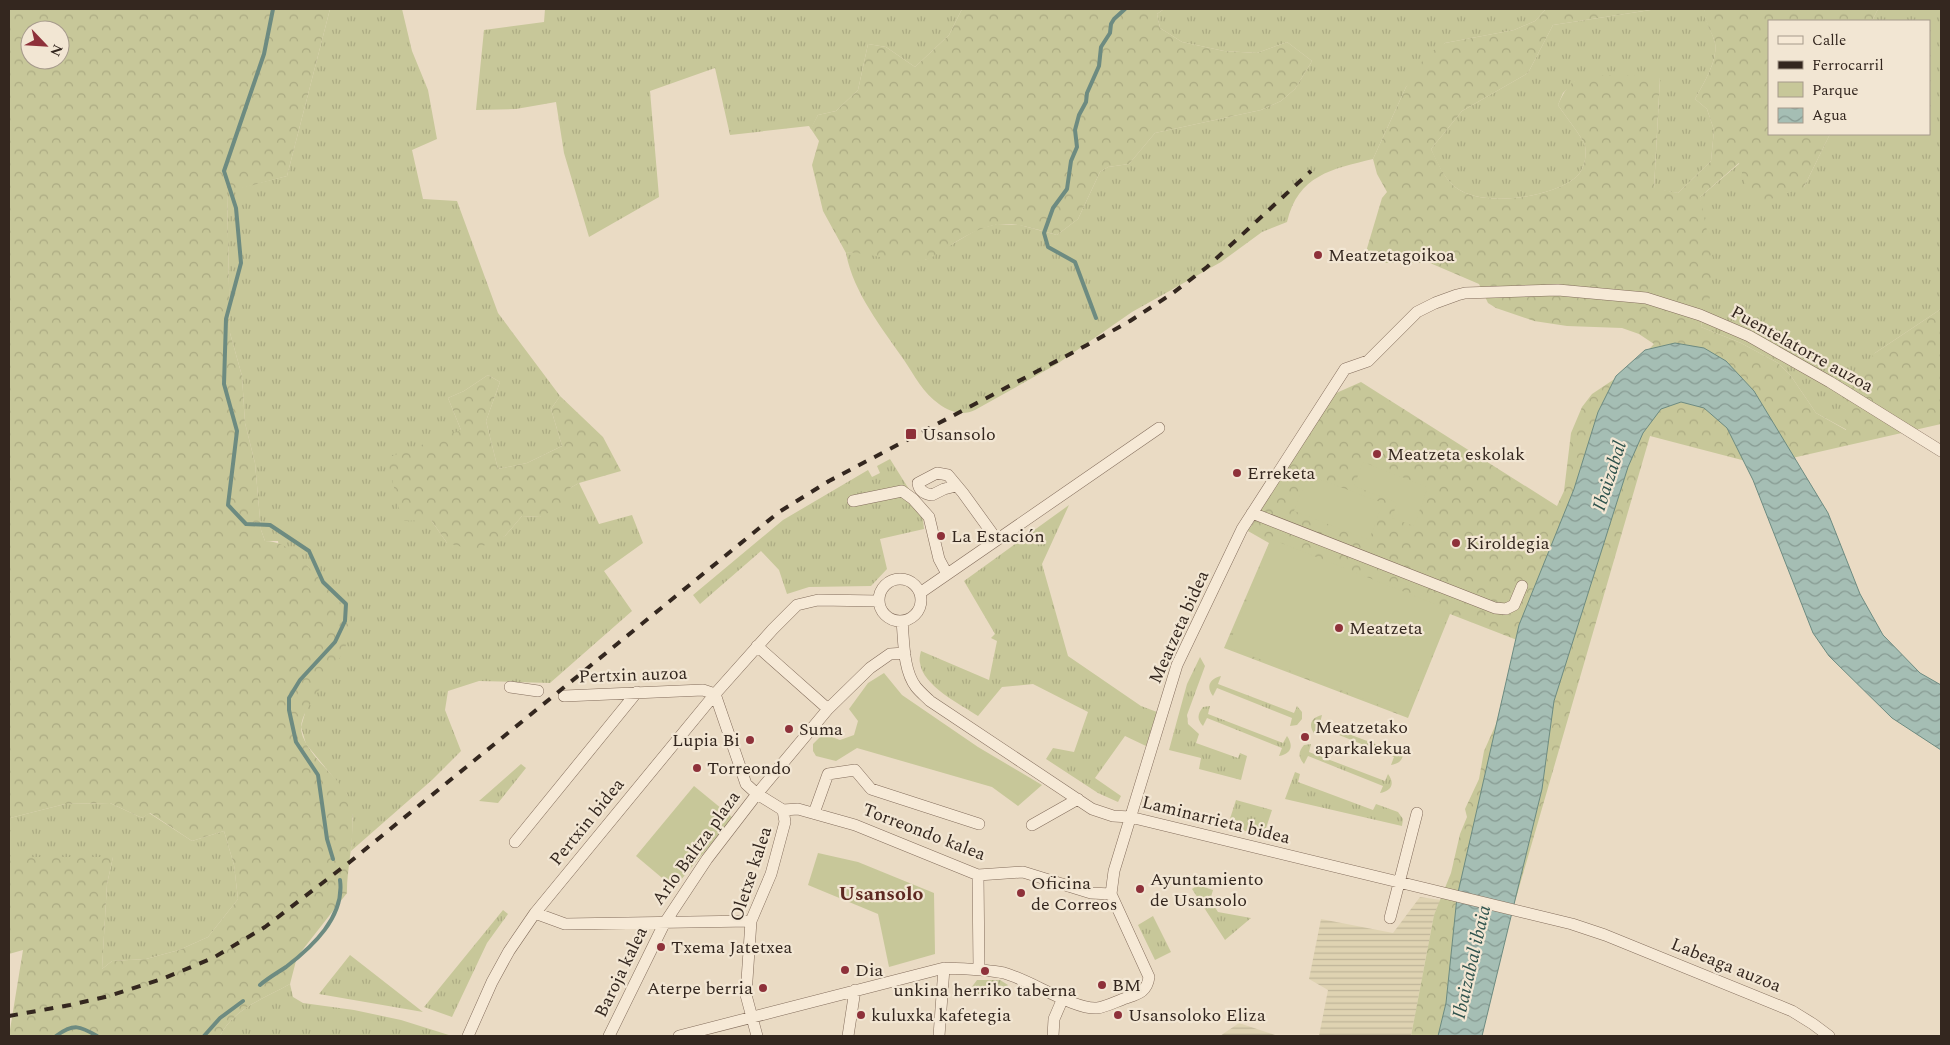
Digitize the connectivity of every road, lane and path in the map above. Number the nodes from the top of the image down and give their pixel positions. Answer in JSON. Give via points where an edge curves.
{"nodes":[{"id":1,"x":1457,"y":295,"type":"joint"},
{"id":2,"x":1159,"y":428,"type":"dead end"},
{"id":3,"x":1941,"y":451,"type":"edge"},
{"id":4,"x":956,"y":486,"type":"dead end"},
{"id":5,"x":852,"y":501,"type":"dead end"},
{"id":6,"x":1252,"y":513,"type":"junction"},
{"id":7,"x":997,"y":540,"type":"junction"},
{"id":8,"x":947,"y":574,"type":"junction"},
{"id":9,"x":1522,"y":586,"type":"dead end"},
{"id":10,"x":920,"y":593,"type":"junction"},
{"id":11,"x":879,"y":601,"type":"junction"},
{"id":12,"x":902,"y":621,"type":"junction"},
{"id":13,"x":757,"y":646,"type":"junction"},
{"id":14,"x":905,"y":653,"type":"junction"},
{"id":15,"x":510,"y":687,"type":"dead end"},
{"id":16,"x":538,"y":691,"type":"dead end"},
{"id":17,"x":637,"y":692,"type":"junction"},
{"id":18,"x":715,"y":694,"type":"junction"},
{"id":19,"x":564,"y":696,"type":"dead end"},
{"id":20,"x":828,"y":709,"type":"junction"},
{"id":21,"x":758,"y":794,"type":"junction"},
{"id":22,"x":1078,"y":798,"type":"junction"},
{"id":23,"x":783,"y":810,"type":"junction"},
{"id":24,"x":814,"y":813,"type":"junction"},
{"id":25,"x":1417,"y":813,"type":"dead end"},
{"id":26,"x":1130,"y":817,"type":"junction"},
{"id":27,"x":979,"y":824,"type":"dead end"},
{"id":28,"x":1032,"y":825,"type":"dead end"},
{"id":29,"x":515,"y":842,"type":"dead end"},
{"id":30,"x":978,"y":875,"type":"junction"},
{"id":31,"x":1400,"y":882,"type":"junction"},
{"id":32,"x":1111,"y":894,"type":"junction"},
{"id":33,"x":535,"y":913,"type":"junction"},
{"id":34,"x":1390,"y":918,"type":"dead end"},
{"id":35,"x":751,"y":921,"type":"junction"},
{"id":36,"x":664,"y":924,"type":"junction"},
{"id":37,"x":1605,"y":934,"type":"joint"},
{"id":38,"x":944,"y":968,"type":"junction"},
{"id":39,"x":978,"y":969,"type":"junction"},
{"id":40,"x":855,"y":990,"type":"junction"},
{"id":41,"x":1063,"y":998,"type":"junction"},
{"id":42,"x":751,"y":1017,"type":"junction"},
{"id":43,"x":468,"y":1036,"type":"edge"},
{"id":44,"x":609,"y":1036,"type":"edge"},
{"id":45,"x":679,"y":1036,"type":"edge"},
{"id":46,"x":757,"y":1036,"type":"edge"},
{"id":47,"x":848,"y":1036,"type":"edge"},
{"id":48,"x":939,"y":1036,"type":"edge"},
{"id":49,"x":1053,"y":1036,"type":"edge"},
{"id":50,"x":1828,"y":1036,"type":"edge"}],
"edges":[{"from":1,"to":3,"type":"street","name":"Puentelatorre auzoa","via":[[1558,290],[1646,298],[1700,315],[1749,336]]},
{"from":1,"to":6,"type":"street","name":"Meatzeta bidea","via":[[1417,312],[1368,361],[1345,369]]},
{"from":2,"to":7,"type":"street"},
{"from":4,"to":7,"type":"street"},
{"from":5,"to":8,"type":"street","via":[[902,492],[914,499],[929,517],[939,559]]},
{"from":6,"to":9,"type":"street","via":[[1495,608],[1506,609],[1514,605]]},
{"from":6,"to":26,"type":"street","name":"Meatzeta bidea","via":[[1177,666]]},
{"from":7,"to":8,"type":"street"},
{"from":8,"to":10,"type":"street"},
{"from":10,"to":11,"type":"street","via":[[906,579],[893,580],[883,588]]},
{"from":10,"to":12,"type":"street","via":[[918,612]]},
{"from":11,"to":12,"type":"street","via":[[889,618]]},
{"from":11,"to":13,"type":"street","name":"Pertxin bidea","via":[[818,600],[797,605]]},
{"from":12,"to":14,"type":"street","name":"Laminarrieta bidea"},
{"from":13,"to":18,"type":"street","name":"Pertxin bidea"},
{"from":13,"to":20,"type":"street"},
{"from":14,"to":20,"type":"street","via":[[890,654],[877,663]]},
{"from":14,"to":22,"type":"street","name":"Laminarrieta bidea","via":[[915,686],[930,701]]},
{"from":15,"to":16,"type":"street"},
{"from":17,"to":18,"type":"street","name":"Pertxin auzoa","via":[[703,690]]},
{"from":17,"to":19,"type":"street","name":"Pertxin auzoa"},
{"from":17,"to":29,"type":"street"},
{"from":18,"to":21,"type":"street","via":[[746,784]]},
{"from":18,"to":33,"type":"street","name":"Pertxin bidea"},
{"from":20,"to":21,"type":"street"},
{"from":21,"to":23,"type":"street","name":"Oletxe kalea"},
{"from":21,"to":36,"type":"street","name":"Arlo Baltza plaza","via":[[706,860]]},
{"from":22,"to":26,"type":"street","name":"Laminarrieta bidea","via":[[1092,809],[1113,816]]},
{"from":22,"to":28,"type":"street"},
{"from":23,"to":24,"type":"street","name":"Torreondo kalea"},
{"from":23,"to":35,"type":"street","name":"Oletxe kalea","via":[[786,822]]},
{"from":24,"to":27,"type":"street","via":[[828,774],[855,770],[871,789]]},
{"from":24,"to":30,"type":"street","name":"Torreondo kalea","via":[[855,825]]},
{"from":25,"to":31,"type":"street"},
{"from":26,"to":31,"type":"street","name":"Laminarrieta bidea"},
{"from":26,"to":32,"type":"street","name":"Meatzeta bidea","via":[[1114,871]]},
{"from":30,"to":32,"type":"street","name":"Torreondo kalea","via":[[1023,872],[1091,893]]},
{"from":30,"to":39,"type":"street"},
{"from":31,"to":34,"type":"street"},
{"from":31,"to":37,"type":"street","name":"Laminarrieta bidea"},
{"from":32,"to":41,"type":"street","via":[[1149,977],[1148,985],[1142,992],[1097,1008]]},
{"from":33,"to":36,"type":"street","via":[[565,924]]},
{"from":33,"to":43,"type":"street","name":"Pertxin bidea","via":[[496,974]]},
{"from":35,"to":36,"type":"street"},
{"from":35,"to":42,"type":"street","name":"Oletxe kalea","via":[[746,995]]},
{"from":36,"to":44,"type":"street","name":"Baroja kalea"},
{"from":37,"to":50,"type":"street","name":"Labeaga auzoa","via":[[1792,1011]]},
{"from":38,"to":39,"type":"street"},
{"from":38,"to":40,"type":"street"},
{"from":38,"to":48,"type":"street"},
{"from":39,"to":41,"type":"street","via":[[1030,982]]},
{"from":40,"to":42,"type":"street"},
{"from":40,"to":47,"type":"street"},
{"from":41,"to":49,"type":"street","via":[[1054,1019]]},
{"from":42,"to":45,"type":"street"},
{"from":42,"to":46,"type":"street","name":"Oletxe kalea"}]}
